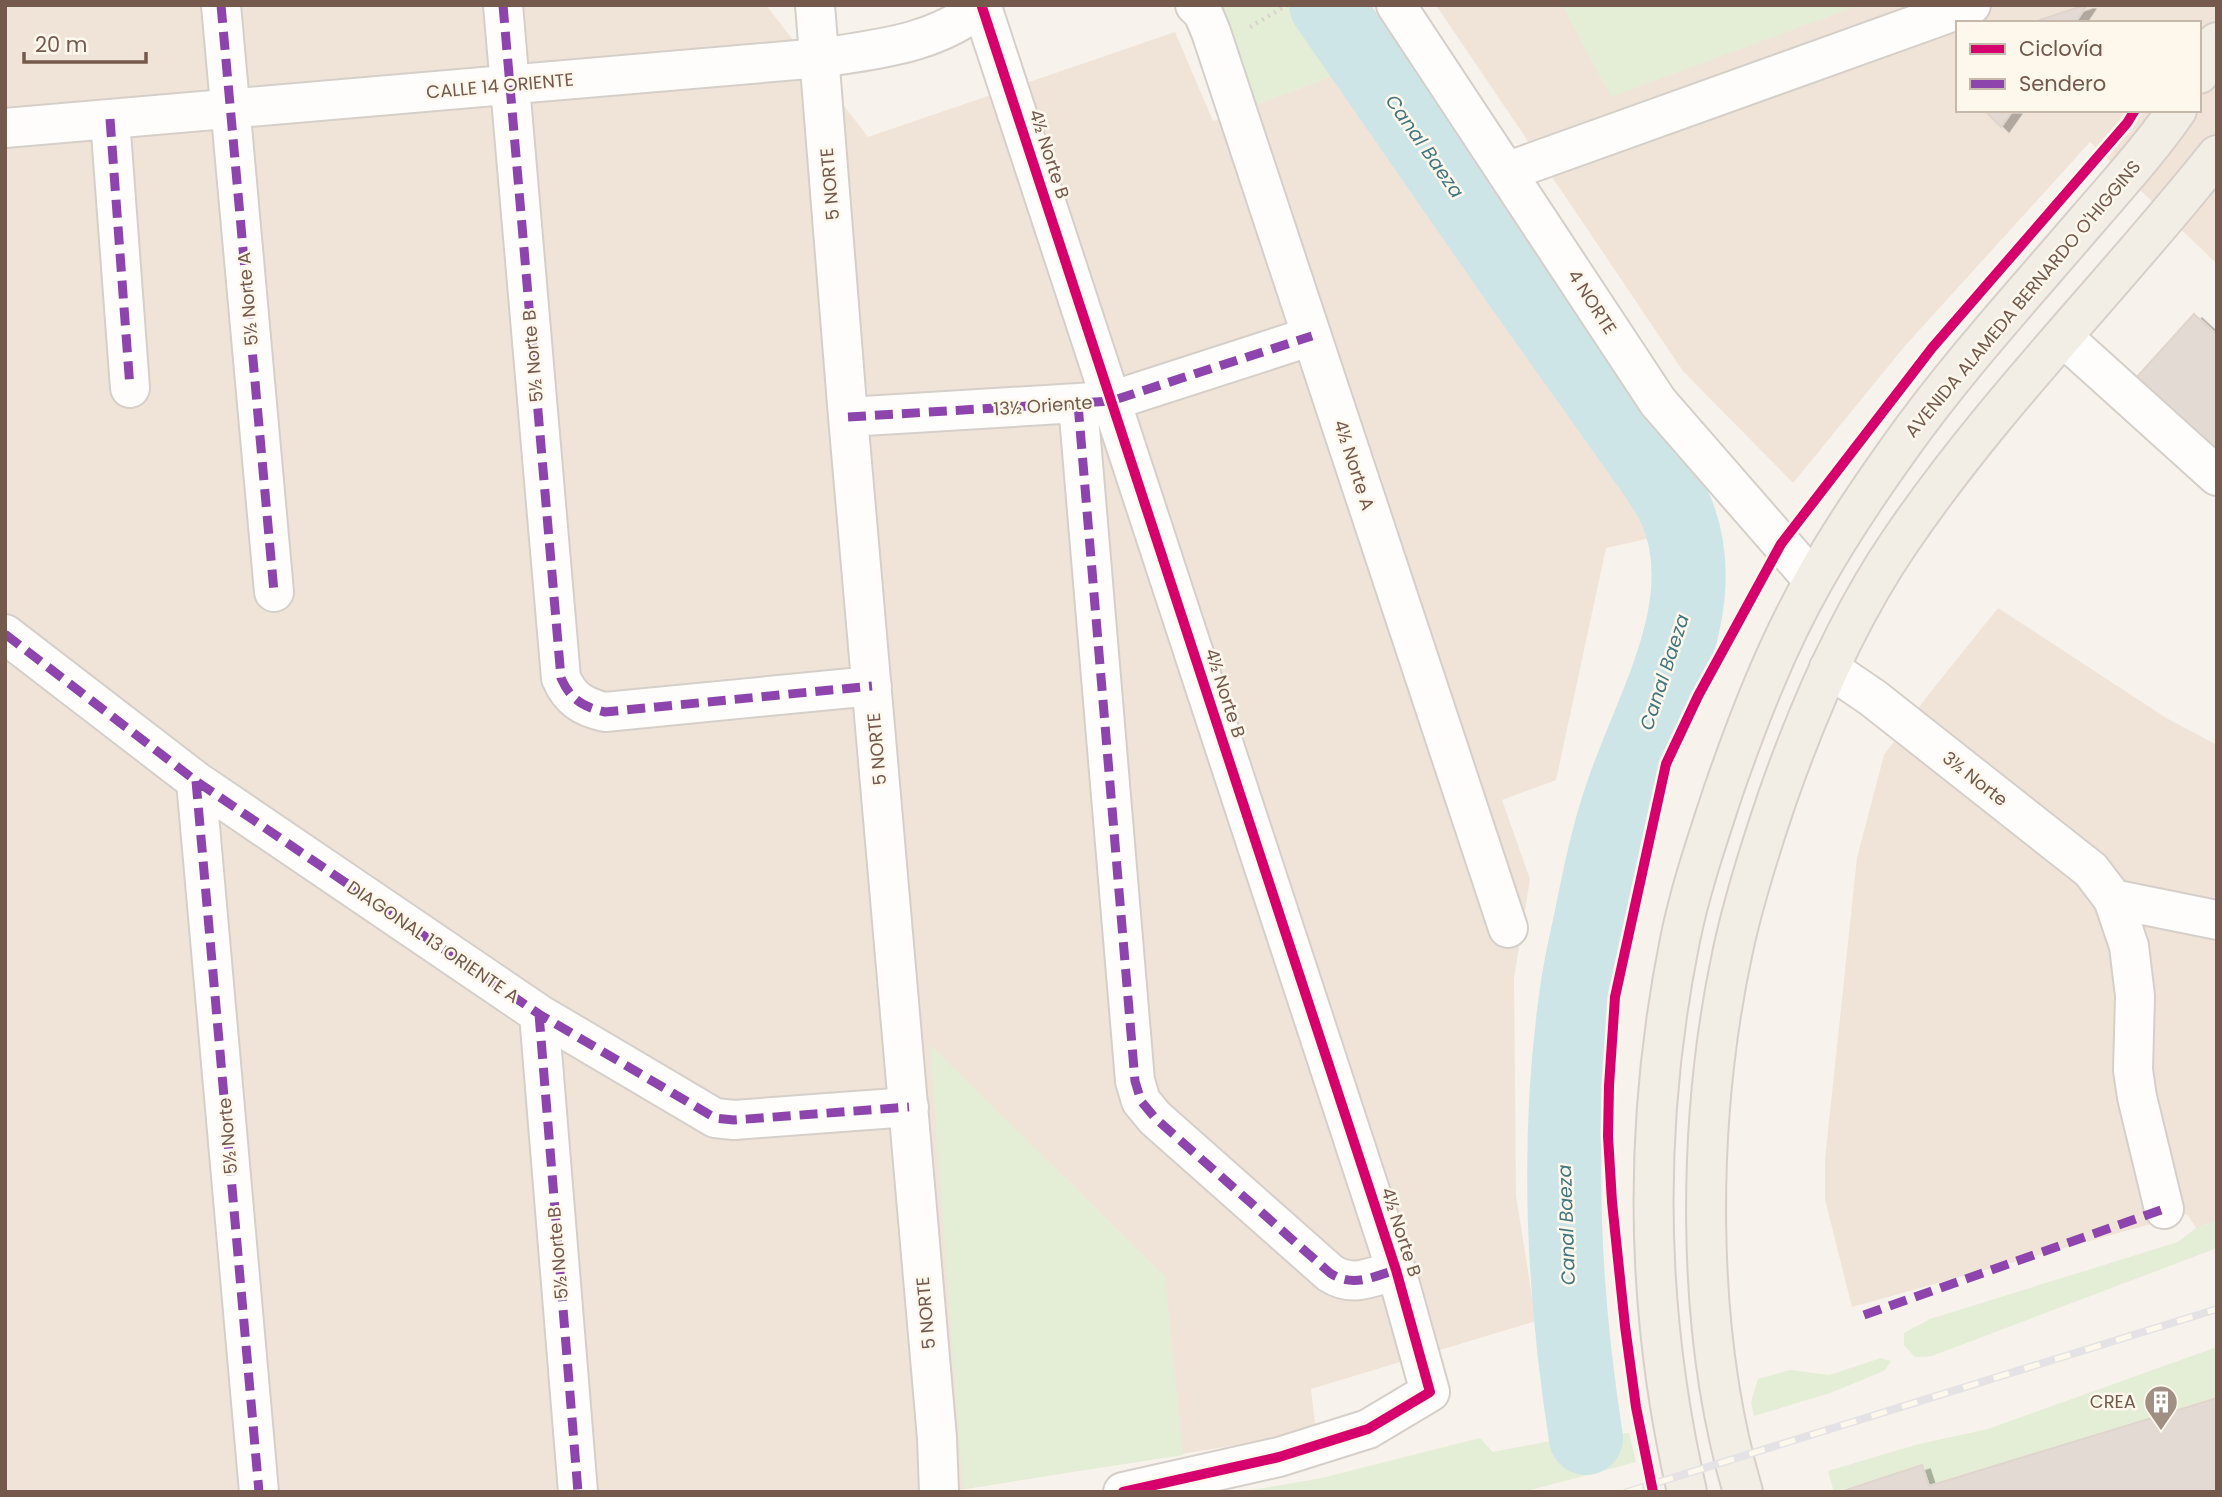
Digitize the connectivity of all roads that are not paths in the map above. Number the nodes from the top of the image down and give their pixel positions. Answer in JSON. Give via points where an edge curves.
{"nodes":[{"id":1,"x":221,"y":5,"type":"edge"},
{"id":2,"x":503,"y":5,"type":"edge"},
{"id":3,"x":815,"y":5,"type":"edge"},
{"id":4,"x":1195,"y":5,"type":"edge"},
{"id":5,"x":1396,"y":5,"type":"edge"},
{"id":6,"x":1971,"y":5,"type":"edge"},
{"id":7,"x":983,"y":6,"type":"edge"},
{"id":8,"x":2217,"y":42,"type":"edge"},
{"id":9,"x":820,"y":58,"type":"junction"},
{"id":10,"x":2201,"y":70,"type":"edge"},
{"id":11,"x":510,"y":85,"type":"junction"},
{"id":12,"x":231,"y":109,"type":"junction"},
{"id":13,"x":2176,"y":112,"type":"edge"},
{"id":14,"x":110,"y":119,"type":"junction"},
{"id":15,"x":5,"y":128,"type":"edge"},
{"id":16,"x":2217,"y":155,"type":"edge"},
{"id":17,"x":1506,"y":172,"type":"junction"},
{"id":18,"x":1312,"y":336,"type":"junction"},
{"id":19,"x":2063,"y":337,"type":"junction"},
{"id":20,"x":130,"y":388,"type":"dead end"},
{"id":21,"x":1094,"y":402,"type":"junction"},
{"id":22,"x":848,"y":417,"type":"junction"},
{"id":23,"x":2217,"y":476,"type":"edge"},
{"id":24,"x":1813,"y":580,"type":"junction"},
{"id":25,"x":274,"y":592,"type":"dead end"},
{"id":26,"x":5,"y":634,"type":"edge"},
{"id":27,"x":1829,"y":668,"type":"junction"},
{"id":28,"x":872,"y":685,"type":"junction"},
{"id":29,"x":196,"y":781,"type":"junction"},
{"id":30,"x":2113,"y":899,"type":"junction"},
{"id":31,"x":2217,"y":920,"type":"edge"},
{"id":32,"x":1508,"y":928,"type":"dead end"},
{"id":33,"x":539,"y":1014,"type":"junction"},
{"id":34,"x":909,"y":1107,"type":"junction"},
{"id":35,"x":2164,"y":1209,"type":"dead end"},
{"id":36,"x":1395,"y":1270,"type":"junction"},
{"id":37,"x":260,"y":1492,"type":"edge"},
{"id":38,"x":578,"y":1492,"type":"edge"},
{"id":39,"x":939,"y":1492,"type":"edge"},
{"id":40,"x":1123,"y":1492,"type":"edge"},
{"id":41,"x":1687,"y":1492,"type":"edge"},
{"id":42,"x":1742,"y":1492,"type":"edge"}],
"edges":[{"from":1,"to":12,"type":"street","name":"5½ Norte A"},
{"from":2,"to":11,"type":"street","name":"5½ Norte B"},
{"from":3,"to":9,"type":"street","name":"5 NORTE"},
{"from":4,"to":18,"type":"street","name":"4½ Norte A","via":[[1211,32]]},
{"from":5,"to":17,"type":"street","name":"4 NORTE"},
{"from":6,"to":17,"type":"street"},
{"from":7,"to":9,"type":"street","name":"CALLE 14 ORIENTE","via":[[962,21],[914,42]]},
{"from":7,"to":21,"type":"street","name":"4½ Norte B"},
{"from":8,"to":10,"type":"main road"},
{"from":9,"to":11,"type":"street","name":"CALLE 14 ORIENTE"},
{"from":9,"to":22,"type":"street","name":"5 NORTE"},
{"from":11,"to":12,"type":"street","name":"CALLE 14 ORIENTE"},
{"from":11,"to":28,"type":"street","name":"5½ Norte B","via":[[561,678],[566,692],[591,709],[605,712]]},
{"from":12,"to":14,"type":"street","name":"CALLE 14 ORIENTE"},
{"from":12,"to":25,"type":"street","name":"5½ Norte A"},
{"from":13,"to":24,"type":"main road","name":"AVENIDA ALAMEDA BERNARDO O'HIGGINS","via":[[1941,393],[1878,478]]},
{"from":14,"to":15,"type":"street","name":"CALLE 14 ORIENTE"},
{"from":14,"to":20,"type":"street"},
{"from":16,"to":19,"type":"main road"},
{"from":17,"to":24,"type":"street","name":"4 NORTE","via":[[1658,402]]},
{"from":18,"to":21,"type":"street","name":"13½ Oriente"},
{"from":18,"to":32,"type":"street","name":"4½ Norte A"},
{"from":19,"to":23,"type":"street"},
{"from":19,"to":27,"type":"main road","via":[[1943,479],[1863,600]]},
{"from":21,"to":22,"type":"street","name":"13½ Oriente"},
{"from":21,"to":36,"type":"street","name":"4½ Norte B"},
{"from":21,"to":36,"type":"street","via":[[1135,1081],[1155,1118],[1330,1273],[1342,1281],[1356,1282]]},
{"from":22,"to":28,"type":"street","name":"5 NORTE"},
{"from":24,"to":41,"type":"main road","name":"AVENIDA ALAMEDA BERNARDO O'HIGGINS","via":[[1732,766],[1697,870],[1667,1013],[1653,1151],[1653,1220],[1662,1361]]},
{"from":26,"to":29,"type":"street","name":"DIAGONAL 13 ORIENTE A"},
{"from":27,"to":30,"type":"street","name":"3½ Norte","via":[[2091,870]]},
{"from":27,"to":42,"type":"main road","via":[[1794,750],[1749,885],[1733,950],[1711,1086],[1707,1153],[1715,1355]]},
{"from":28,"to":34,"type":"street","name":"5 NORTE"},
{"from":29,"to":33,"type":"street","name":"DIAGONAL 13 ORIENTE A"},
{"from":29,"to":37,"type":"street","name":"5½ Norte"},
{"from":30,"to":31,"type":"street"},
{"from":30,"to":35,"type":"street","name":"3½ Norte","via":[[2129,946],[2137,1097]]},
{"from":33,"to":34,"type":"street","name":"DIAGONAL 13 ORIENTE A","via":[[715,1118]]},
{"from":33,"to":38,"type":"street","name":"5½ Norte B"},
{"from":34,"to":39,"type":"street","name":"5 NORTE"},
{"from":36,"to":40,"type":"street","name":"4½ Norte B","via":[[1430,1392],[1368,1429],[1279,1457]]}]}
